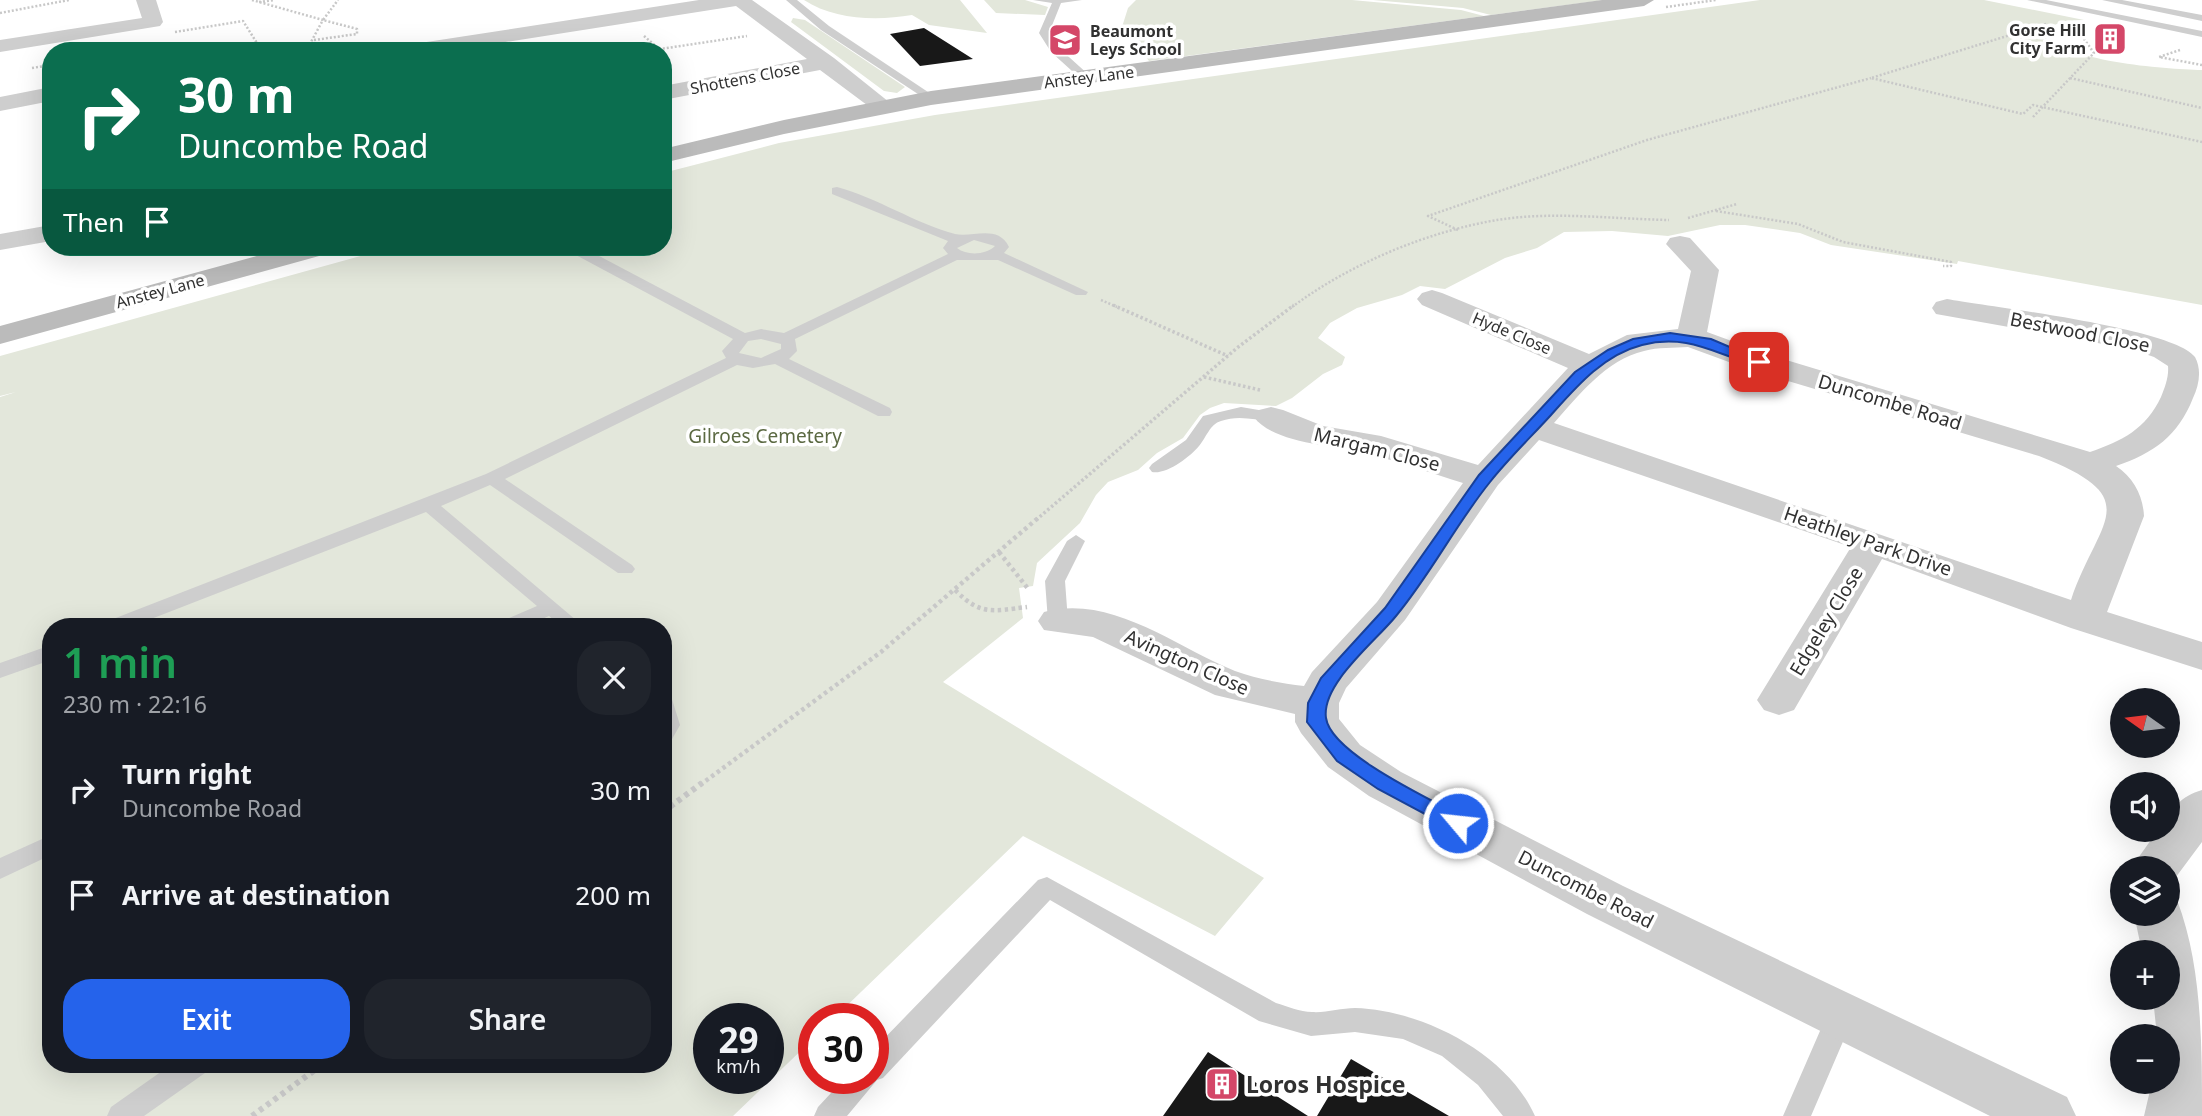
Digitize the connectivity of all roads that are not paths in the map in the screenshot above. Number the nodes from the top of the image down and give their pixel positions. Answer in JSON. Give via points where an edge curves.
{"nodes":[{"id":1,"x":146,"y":0,"type":"edge"},
{"id":2,"x":738,"y":0,"type":"edge"},
{"id":3,"x":791,"y":0,"type":"edge"},
{"id":4,"x":1038,"y":0,"type":"edge"},
{"id":5,"x":1077,"y":0,"type":"edge"},
{"id":6,"x":1644,"y":0,"type":"edge"},
{"id":7,"x":2032,"y":0,"type":"edge"},
{"id":8,"x":2107,"y":0,"type":"edge"},
{"id":9,"x":1057,"y":2,"type":"junction"},
{"id":10,"x":621,"y":18,"type":"junction"},
{"id":11,"x":2202,"y":18,"type":"edge"},
{"id":12,"x":2202,"y":34,"type":"edge"},
{"id":13,"x":465,"y":42,"type":"edge"},
{"id":14,"x":644,"y":42,"type":"edge"},
{"id":15,"x":0,"y":46,"type":"edge"},
{"id":16,"x":827,"y":62,"type":"junction"},
{"id":17,"x":1086,"y":78,"type":"junction"},
{"id":18,"x":672,"y":91,"type":"edge"},
{"id":19,"x":42,"y":96,"type":"edge"},
{"id":20,"x":931,"y":98,"type":"junction"},
{"id":21,"x":0,"y":104,"type":"edge"},
{"id":22,"x":883,"y":106,"type":"junction"},
{"id":23,"x":672,"y":154,"type":"edge"},
{"id":24,"x":837,"y":191,"type":"dead end"},
{"id":25,"x":1678,"y":228,"type":"road end"},
{"id":26,"x":42,"y":235,"type":"edge"},
{"id":27,"x":0,"y":242,"type":"edge"},
{"id":28,"x":957,"y":248,"type":"junction"},
{"id":29,"x":995,"y":254,"type":"junction"},
{"id":30,"x":287,"y":256,"type":"edge"},
{"id":31,"x":588,"y":256,"type":"edge"},
{"id":32,"x":1081,"y":292,"type":"road end"},
{"id":33,"x":1432,"y":299,"type":"dead end"},
{"id":34,"x":1947,"y":308,"type":"dead end"},
{"id":35,"x":0,"y":335,"type":"edge"},
{"id":36,"x":1691,"y":337,"type":"junction"},
{"id":37,"x":743,"y":338,"type":"junction"},
{"id":38,"x":785,"y":338,"type":"junction"},
{"id":39,"x":736,"y":359,"type":"junction"},
{"id":40,"x":777,"y":359,"type":"junction"},
{"id":41,"x":1592,"y":367,"type":"junction"},
{"id":42,"x":884,"y":412,"type":"dead end"},
{"id":43,"x":1271,"y":417,"type":"joint"},
{"id":44,"x":1534,"y":427,"type":"junction"},
{"id":45,"x":2090,"y":464,"type":"junction"},
{"id":46,"x":1158,"y":468,"type":"dead end"},
{"id":47,"x":492,"y":478,"type":"junction"},
{"id":48,"x":1485,"y":478,"type":"junction"},
{"id":49,"x":428,"y":505,"type":"junction"},
{"id":50,"x":1076,"y":541,"type":"dead end"},
{"id":51,"x":1873,"y":542,"type":"junction"},
{"id":52,"x":625,"y":569,"type":"dead end"},
{"id":53,"x":550,"y":608,"type":"junction"},
{"id":54,"x":1045,"y":614,"type":"joint"},
{"id":55,"x":136,"y":618,"type":"edge"},
{"id":56,"x":527,"y":618,"type":"edge"},
{"id":57,"x":563,"y":618,"type":"edge"},
{"id":58,"x":2085,"y":619,"type":"junction"},
{"id":59,"x":42,"y":656,"type":"edge"},
{"id":60,"x":2202,"y":656,"type":"edge"},
{"id":61,"x":0,"y":671,"type":"edge"},
{"id":62,"x":1779,"y":700,"type":"dead end"},
{"id":63,"x":1317,"y":703,"type":"junction"},
{"id":64,"x":2202,"y":807,"type":"edge"},
{"id":65,"x":42,"y":848,"type":"edge"},
{"id":66,"x":2165,"y":856,"type":"edge"},
{"id":67,"x":0,"y":869,"type":"edge"},
{"id":68,"x":2162,"y":926,"type":"edge"},
{"id":69,"x":1840,"y":1016,"type":"junction"},
{"id":70,"x":889,"y":1052,"type":"edge"},
{"id":71,"x":182,"y":1073,"type":"edge"},
{"id":72,"x":849,"y":1094,"type":"edge"},
{"id":73,"x":121,"y":1116,"type":"edge"},
{"id":74,"x":828,"y":1116,"type":"edge"},
{"id":75,"x":1521,"y":1116,"type":"edge"},
{"id":76,"x":1797,"y":1116,"type":"edge"},
{"id":77,"x":2047,"y":1116,"type":"edge"},
{"id":78,"x":2173,"y":1116,"type":"edge"}],
"edges":[{"from":1,"to":15,"type":"street","via":[[153,22]]},
{"from":2,"to":10,"type":"street"},
{"from":2,"to":16,"type":"street"},
{"from":3,"to":20,"type":"lane"},
{"from":4,"to":9,"type":"lane"},
{"from":5,"to":9,"type":"lane"},
{"from":6,"to":17,"type":"main road","name":"Anstey Lane"},
{"from":7,"to":12,"type":"lane"},
{"from":8,"to":11,"type":"lane"},
{"from":9,"to":17,"type":"lane","via":[[1044,33],[1055,50]]},
{"from":10,"to":13,"type":"street"},
{"from":10,"to":14,"type":"street"},
{"from":16,"to":18,"type":"street","name":"Shottens Close"},
{"from":16,"to":22,"type":"street"},
{"from":17,"to":20,"type":"main road","name":"Anstey Lane"},
{"from":19,"to":21,"type":"street"},
{"from":20,"to":22,"type":"main road","name":"Anstey Lane"},
{"from":22,"to":23,"type":"main road","name":"Anstey Lane"},
{"from":24,"to":28,"type":"lane"},
{"from":25,"to":36,"type":"street","via":[[1704,270]]},
{"from":26,"to":27,"type":"street"},
{"from":28,"to":29,"type":"lane","via":[[971,258]]},
{"from":28,"to":29,"type":"lane","via":[[976,236],[991,238],[1001,244]]},
{"from":28,"to":38,"type":"lane"},
{"from":29,"to":32,"type":"lane"},
{"from":30,"to":35,"type":"main road","name":"Anstey Lane"},
{"from":31,"to":37,"type":"lane"},
{"from":33,"to":41,"type":"street","name":"Hyde Close"},
{"from":34,"to":45,"type":"street","name":"Bestwood Close","via":[[2136,341],[2182,361],[2181,387],[2169,420],[2154,438]]},
{"from":36,"to":41,"type":"street","name":"Duncombe Road","via":[[1638,342]]},
{"from":36,"to":45,"type":"street","name":"Duncombe Road"},
{"from":37,"to":38,"type":"lane","via":[[771,334]]},
{"from":37,"to":39,"type":"lane","via":[[730,351]]},
{"from":38,"to":40,"type":"lane","via":[[789,351]]},
{"from":39,"to":40,"type":"lane","via":[[751,363]]},
{"from":39,"to":47,"type":"lane"},
{"from":40,"to":42,"type":"lane"},
{"from":41,"to":44,"type":"street","name":"Duncombe Road"},
{"from":43,"to":46,"type":"lane","via":[[1241,412],[1209,419],[1192,444]]},
{"from":43,"to":48,"type":"street","name":"Margam Close","via":[[1316,435],[1369,443]]},
{"from":44,"to":48,"type":"street","name":"Duncombe Road"},
{"from":44,"to":51,"type":"street","name":"Heathley Park Drive"},
{"from":45,"to":58,"type":"street","name":"Duncombe Road","via":[[2119,488],[2127,514]]},
{"from":47,"to":49,"type":"lane"},
{"from":47,"to":52,"type":"lane"},
{"from":48,"to":63,"type":"street","name":"Duncombe Road","via":[[1413,582],[1327,682]]},
{"from":49,"to":53,"type":"lane"},
{"from":49,"to":55,"type":"lane"},
{"from":50,"to":54,"type":"lane","via":[[1055,580]]},
{"from":51,"to":58,"type":"street","name":"Heathley Park Drive"},
{"from":51,"to":62,"type":"street","name":"Edgeley Close"},
{"from":53,"to":56,"type":"lane"},
{"from":53,"to":57,"type":"lane"},
{"from":54,"to":63,"type":"street","name":"Avington Close","via":[[1107,626],[1246,690]]},
{"from":58,"to":60,"type":"street","name":"Heathley Park Drive"},
{"from":59,"to":61,"type":"lane"},
{"from":63,"to":69,"type":"street","name":"Duncombe Road","via":[[1317,722],[1344,757],[1373,777],[1605,900]]},
{"from":64,"to":66,"type":"street"},
{"from":65,"to":67,"type":"lane"},
{"from":68,"to":78,"type":"street","via":[[2182,1008],[2186,1059]]},
{"from":69,"to":76,"type":"lane"},
{"from":69,"to":77,"type":"street","name":"Duncombe Road"},
{"from":70,"to":75,"type":"lane","via":[[1047,887],[1269,1013],[1311,1024],[1355,1020],[1405,1028],[1452,1047],[1488,1076]]},
{"from":71,"to":73,"type":"lane"},
{"from":72,"to":74,"type":"lane"}]}
